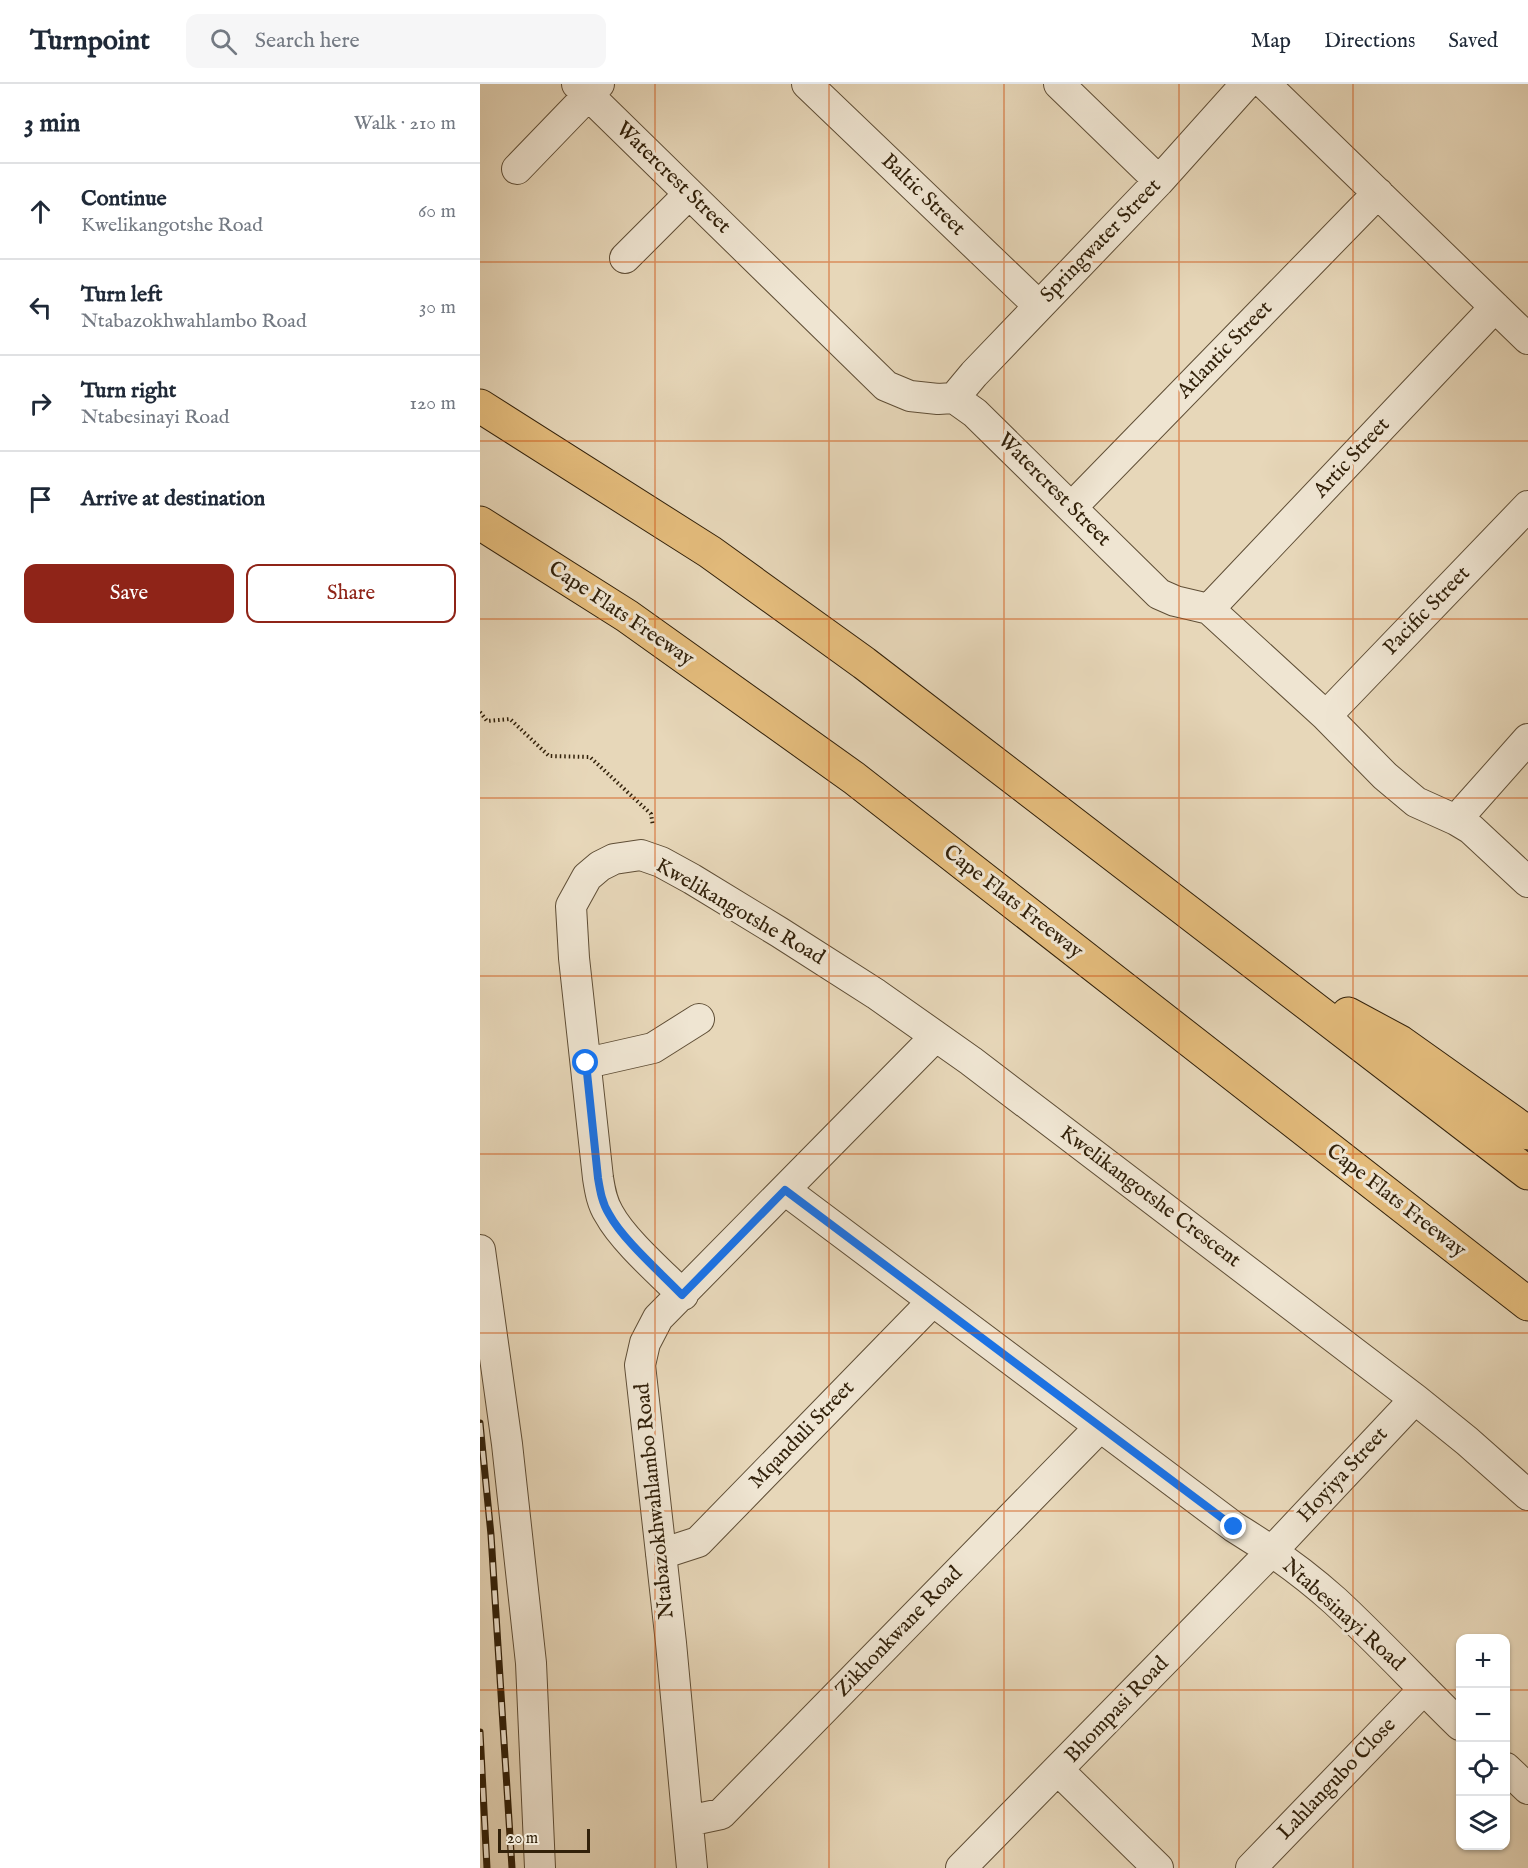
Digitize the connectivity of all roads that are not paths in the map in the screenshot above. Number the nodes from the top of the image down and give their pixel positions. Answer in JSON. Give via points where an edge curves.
{"nodes":[{"id":1,"x":807,"y":84,"type":"edge"},
{"id":2,"x":1059,"y":84,"type":"edge"},
{"id":3,"x":1246,"y":84,"type":"edge"},
{"id":4,"x":1265,"y":84,"type":"edge"},
{"id":5,"x":588,"y":88,"type":"edge"},
{"id":6,"x":517,"y":169,"type":"dead end"},
{"id":7,"x":1159,"y":181,"type":"junction"},
{"id":8,"x":1378,"y":193,"type":"junction"},
{"id":9,"x":688,"y":194,"type":"junction"},
{"id":10,"x":625,"y":258,"type":"dead end"},
{"id":11,"x":1039,"y":306,"type":"junction"},
{"id":12,"x":1495,"y":307,"type":"junction"},
{"id":13,"x":1528,"y":339,"type":"edge"},
{"id":14,"x":954,"y":398,"type":"junction"},
{"id":15,"x":483,"y":408,"type":"edge"},
{"id":16,"x":1528,"y":506,"type":"edge"},
{"id":17,"x":1072,"y":507,"type":"junction"},
{"id":18,"x":486,"y":526,"type":"edge"},
{"id":19,"x":1209,"y":609,"type":"junction"},
{"id":20,"x":1326,"y":716,"type":"junction"},
{"id":21,"x":1528,"y":739,"type":"edge"},
{"id":22,"x":1456,"y":820,"type":"junction"},
{"id":23,"x":1528,"y":882,"type":"edge"},
{"id":24,"x":1254,"y":962,"type":"junction"},
{"id":25,"x":699,"y":1019,"type":"dead end"},
{"id":26,"x":935,"y":1037,"type":"junction"},
{"id":27,"x":586,"y":1063,"type":"junction"},
{"id":28,"x":1528,"y":1133,"type":"edge"},
{"id":29,"x":1528,"y":1173,"type":"edge"},
{"id":30,"x":785,"y":1190,"type":"junction"},
{"id":31,"x":480,"y":1250,"type":"edge"},
{"id":32,"x":682,"y":1295,"type":"junction"},
{"id":33,"x":933,"y":1301,"type":"junction"},
{"id":34,"x":1528,"y":1304,"type":"edge"},
{"id":35,"x":1415,"y":1399,"type":"junction"},
{"id":36,"x":1100,"y":1427,"type":"junction"},
{"id":37,"x":1528,"y":1495,"type":"edge"},
{"id":38,"x":1272,"y":1551,"type":"junction"},
{"id":39,"x":661,"y":1554,"type":"junction"},
{"id":40,"x":1424,"y":1689,"type":"junction"},
{"id":41,"x":1456,"y":1720,"type":"edge"},
{"id":42,"x":1058,"y":1770,"type":"junction"},
{"id":43,"x":1510,"y":1772,"type":"edge"},
{"id":44,"x":1528,"y":1790,"type":"edge"},
{"id":45,"x":688,"y":1821,"type":"junction"},
{"id":46,"x":540,"y":1868,"type":"edge"},
{"id":47,"x":692,"y":1868,"type":"edge"},
{"id":48,"x":961,"y":1868,"type":"edge"},
{"id":49,"x":1158,"y":1868,"type":"edge"},
{"id":50,"x":1251,"y":1868,"type":"edge"}],
"edges":[{"from":1,"to":11,"type":"street","name":"Baltic Street"},
{"from":2,"to":7,"type":"street"},
{"from":3,"to":7,"type":"street","name":"Springwater Street"},
{"from":4,"to":8,"type":"street"},
{"from":5,"to":6,"type":"street","name":"Watercrest Street"},
{"from":5,"to":9,"type":"street","name":"Watercrest Street"},
{"from":7,"to":11,"type":"street","name":"Springwater Street"},
{"from":8,"to":12,"type":"street"},
{"from":8,"to":17,"type":"street","name":"Atlantic Street"},
{"from":9,"to":10,"type":"street"},
{"from":9,"to":14,"type":"street","name":"Watercrest Street","via":[[886,386],[910,396]]},
{"from":11,"to":14,"type":"street","name":"Springwater Street"},
{"from":12,"to":13,"type":"street"},
{"from":12,"to":19,"type":"street","name":"Artic Street"},
{"from":14,"to":17,"type":"street","name":"Watercrest Street","via":[[975,413]]},
{"from":15,"to":24,"type":"highway","via":[[730,566],[864,663]]},
{"from":16,"to":20,"type":"street","name":"Pacific Street"},
{"from":17,"to":19,"type":"street","name":"Watercrest Street","via":[[1159,594]]},
{"from":18,"to":34,"type":"highway","name":"Cape Flats Freeway","via":[[627,616],[854,778]]},
{"from":19,"to":20,"type":"street","name":"Watercrest Street"},
{"from":20,"to":22,"type":"street","name":"Watercrest Street","via":[[1416,802]]},
{"from":21,"to":22,"type":"street"},
{"from":22,"to":23,"type":"street","name":"Watercrest Street","via":[[1495,849]]},
{"from":24,"to":28,"type":"highway","via":[[1400,1042]]},
{"from":24,"to":29,"type":"highway"},
{"from":25,"to":27,"type":"street","via":[[653,1048]]},
{"from":26,"to":27,"type":"street","name":"Kwelikangotshe Road","via":[[789,938],[661,862],[641,855],[614,859],[600,866],[587,877],[571,906]]},
{"from":26,"to":30,"type":"street"},
{"from":26,"to":35,"type":"street","name":"Kwelikangotshe Crescent"},
{"from":27,"to":32,"type":"street","name":"Kwelikangotshe Road","via":[[598,1178],[609,1215]]},
{"from":30,"to":32,"type":"street","name":"Ntabazokhwahlambo Road"},
{"from":30,"to":33,"type":"street","name":"Ntabesinayi Road"},
{"from":31,"to":46,"type":"street","via":[[507,1444],[531,1663]]},
{"from":32,"to":39,"type":"street","name":"Ntabazokhwahlambo Road","via":[[651,1328],[640,1365]]},
{"from":33,"to":36,"type":"street","name":"Ntabesinayi Road"},
{"from":33,"to":39,"type":"street","name":"Mqanduli Street","via":[[698,1542]]},
{"from":35,"to":37,"type":"street","name":"Kwelikangotshe Crescent"},
{"from":35,"to":38,"type":"street","name":"Hoyiya Street"},
{"from":36,"to":38,"type":"street","name":"Ntabesinayi Road"},
{"from":36,"to":45,"type":"street","name":"Zikhonkwane Road","via":[[721,1814]]},
{"from":38,"to":40,"type":"street","name":"Ntabesinayi Road","via":[[1334,1601]]},
{"from":38,"to":42,"type":"street","name":"Bhompasi Road"},
{"from":39,"to":45,"type":"street","name":"Ntabazokhwahlambo Road"},
{"from":40,"to":41,"type":"street","name":"Ntabesinayi Road"},
{"from":40,"to":50,"type":"street","name":"Lahlangubo Close"},
{"from":42,"to":48,"type":"street","name":"Bhompasi Road"},
{"from":42,"to":49,"type":"street"},
{"from":43,"to":44,"type":"street"},
{"from":45,"to":47,"type":"street","name":"Ntabazokhwahlambo Road"}]}
